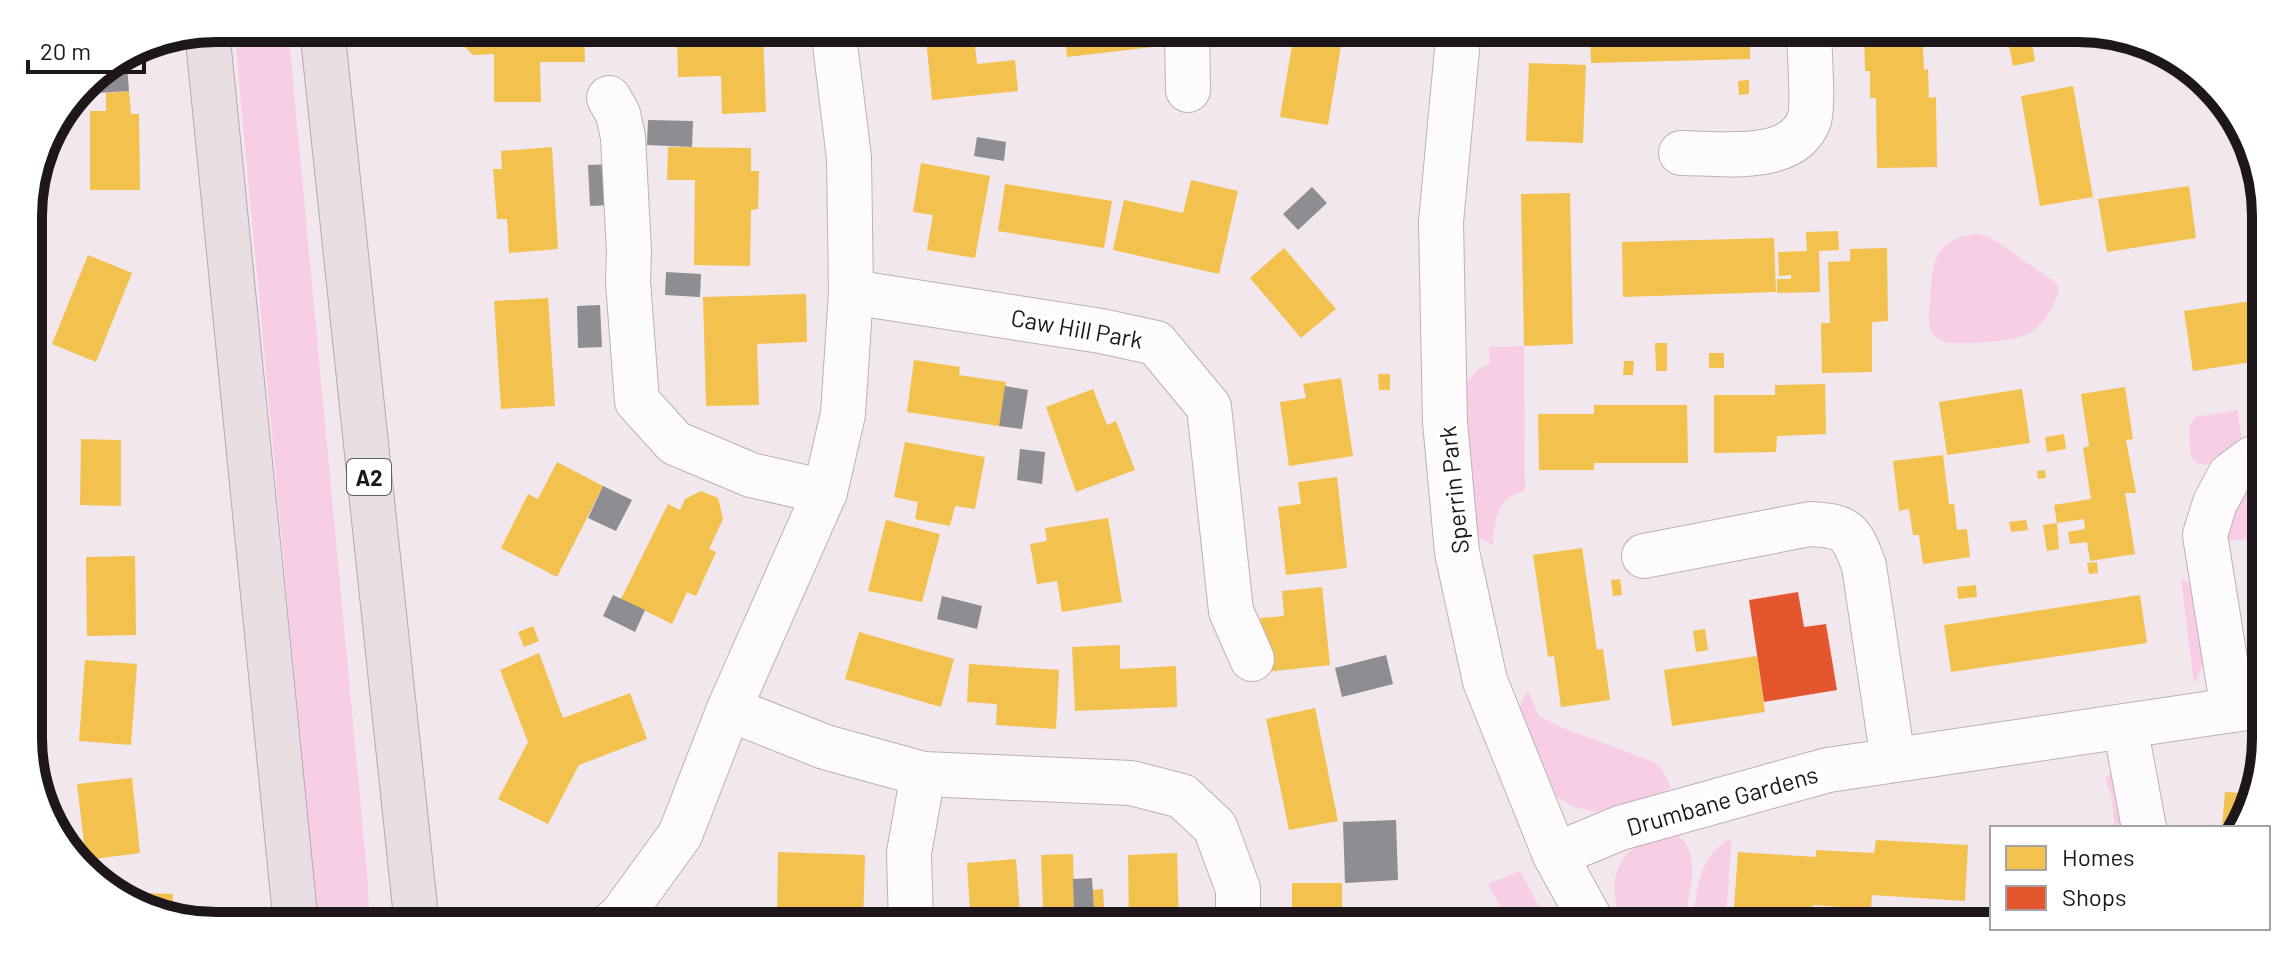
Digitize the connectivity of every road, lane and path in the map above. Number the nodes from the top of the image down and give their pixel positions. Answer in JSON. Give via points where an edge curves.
{"nodes":[{"id":1,"x":208,"y":42,"type":"edge"},
{"id":2,"x":323,"y":42,"type":"edge"},
{"id":3,"x":835,"y":42,"type":"edge"},
{"id":4,"x":1187,"y":42,"type":"edge"},
{"id":5,"x":1458,"y":42,"type":"edge"},
{"id":6,"x":1809,"y":42,"type":"edge"},
{"id":7,"x":1188,"y":90,"type":"dead end"},
{"id":8,"x":609,"y":98,"type":"dead end"},
{"id":9,"x":1681,"y":153,"type":"dead end"},
{"id":10,"x":851,"y":292,"type":"junction"},
{"id":11,"x":2252,"y":459,"type":"edge"},
{"id":12,"x":825,"y":492,"type":"junction"},
{"id":13,"x":1644,"y":556,"type":"dead end"},
{"id":14,"x":1252,"y":659,"type":"dead end"},
{"id":15,"x":2250,"y":707,"type":"edge"},
{"id":16,"x":729,"y":709,"type":"junction"},
{"id":17,"x":2125,"y":726,"type":"junction"},
{"id":18,"x":1893,"y":760,"type":"junction"},
{"id":19,"x":923,"y":774,"type":"junction"},
{"id":20,"x":2144,"y":826,"type":"edge"},
{"id":21,"x":1555,"y":855,"type":"junction"},
{"id":22,"x":295,"y":912,"type":"edge"},
{"id":23,"x":416,"y":912,"type":"edge"},
{"id":24,"x":624,"y":912,"type":"edge"},
{"id":25,"x":911,"y":912,"type":"edge"},
{"id":26,"x":1238,"y":912,"type":"edge"},
{"id":27,"x":1586,"y":912,"type":"edge"}],
"edges":[{"from":1,"to":22,"type":"highway"},
{"from":2,"to":23,"type":"highway","number":"A2"},
{"from":3,"to":10,"type":"street","via":[[849,158]]},
{"from":4,"to":7,"type":"street"},
{"from":5,"to":21,"type":"street","name":"Sperrin Park","via":[[1441,222],[1445,422],[1457,552],[1485,681]]},
{"from":6,"to":9,"type":"street","via":[[1810,119],[1797,140],[1772,153]]},
{"from":8,"to":12,"type":"street","via":[[623,137],[637,401],[675,443],[751,475]]},
{"from":10,"to":12,"type":"street","via":[[843,414]]},
{"from":10,"to":14,"type":"street","name":"Caw Hill Park","via":[[1156,343],[1209,407],[1231,611]]},
{"from":11,"to":15,"type":"street","name":"Drumbane Gardens","via":[[2230,475],[2205,535]]},
{"from":12,"to":16,"type":"street"},
{"from":13,"to":18,"type":"street","via":[[1810,524],[1836,525],[1854,539],[1864,566]]},
{"from":15,"to":17,"type":"street","name":"Drumbane Gardens"},
{"from":16,"to":19,"type":"street","via":[[825,747]]},
{"from":16,"to":24,"type":"street","via":[[680,835]]},
{"from":17,"to":18,"type":"street","name":"Drumbane Gardens"},
{"from":17,"to":20,"type":"street"},
{"from":18,"to":21,"type":"street","name":"Drumbane Gardens","via":[[1828,770],[1620,828]]},
{"from":19,"to":25,"type":"street","via":[[909,853]]},
{"from":19,"to":26,"type":"street","via":[[1131,783],[1182,796],[1215,827],[1238,889]]},
{"from":21,"to":27,"type":"street","name":"Sperrin Park"}]}
